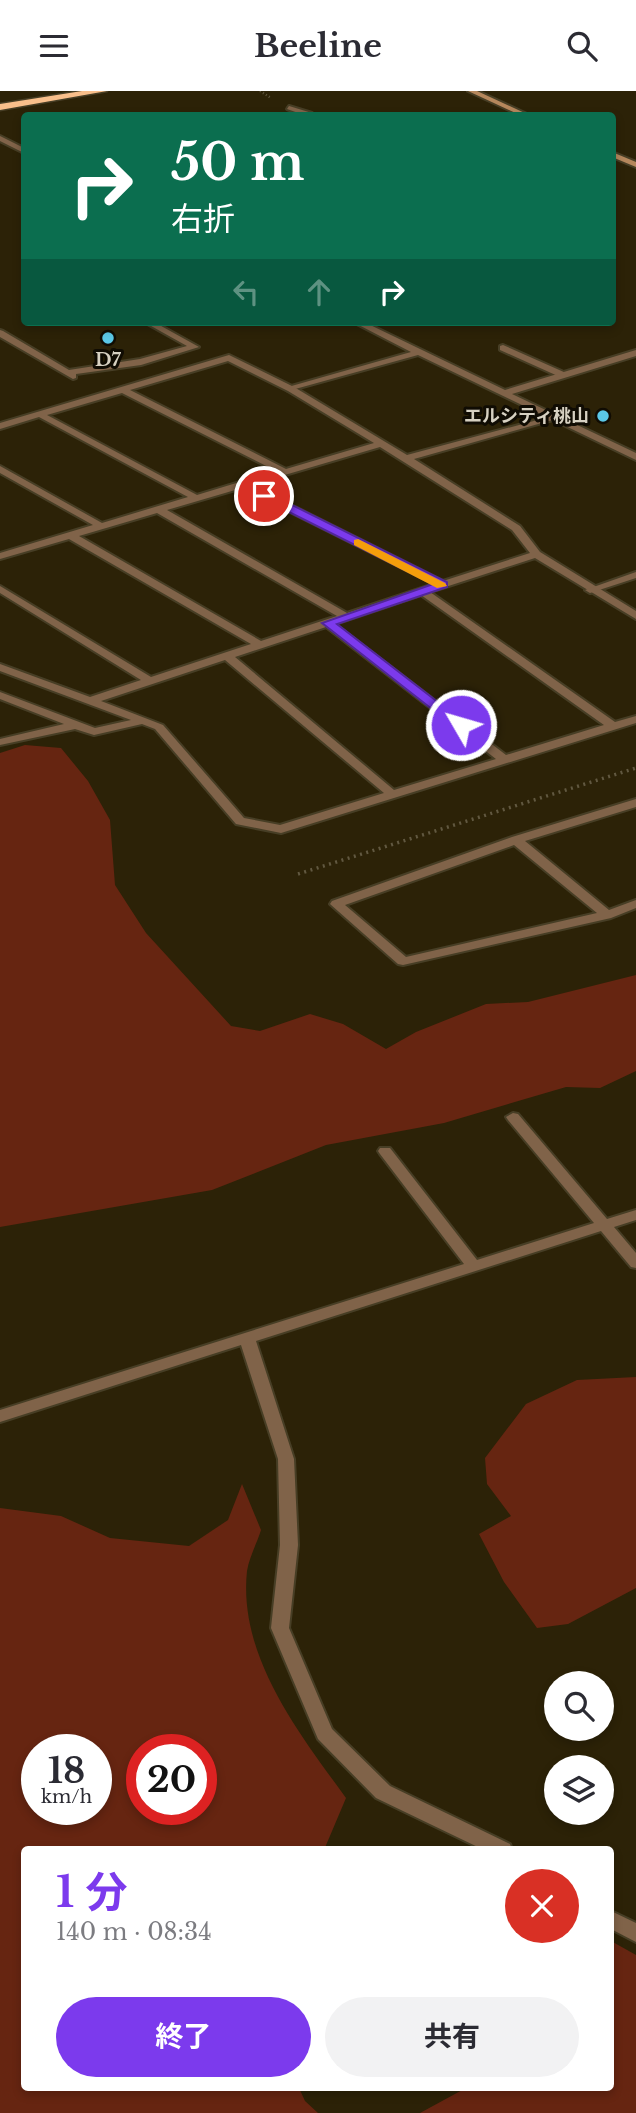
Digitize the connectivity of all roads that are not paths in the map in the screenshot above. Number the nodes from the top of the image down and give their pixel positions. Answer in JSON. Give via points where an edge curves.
{"nodes":[{"id":1,"x":102,"y":91,"type":"edge"},
{"id":2,"x":471,"y":91,"type":"edge"},
{"id":3,"x":0,"y":107,"type":"edge"},
{"id":4,"x":289,"y":108,"type":"dead end"},
{"id":5,"x":300,"y":112,"type":"edge"},
{"id":6,"x":518,"y":112,"type":"edge"},
{"id":7,"x":0,"y":138,"type":"edge"},
{"id":8,"x":21,"y":149,"type":"edge"},
{"id":9,"x":616,"y":157,"type":"edge"},
{"id":10,"x":636,"y":165,"type":"edge"},
{"id":11,"x":156,"y":326,"type":"edge"},
{"id":12,"x":365,"y":326,"type":"edge"},
{"id":13,"x":0,"y":333,"type":"edge"},
{"id":14,"x":503,"y":348,"type":"dead end"},
{"id":15,"x":419,"y":352,"type":"junction"},
{"id":16,"x":635,"y":354,"type":"edge"},
{"id":17,"x":563,"y":375,"type":"junction"},
{"id":18,"x":290,"y":389,"type":"junction"},
{"id":19,"x":123,"y":390,"type":"junction"},
{"id":20,"x":505,"y":393,"type":"junction"},
{"id":21,"x":39,"y":415,"type":"junction"},
{"id":22,"x":553,"y":417,"type":"junction"},
{"id":23,"x":0,"y":426,"type":"edge"},
{"id":24,"x":382,"y":443,"type":"junction"},
{"id":25,"x":636,"y":457,"type":"edge"},
{"id":26,"x":406,"y":458,"type":"junction"},
{"id":27,"x":0,"y":468,"type":"edge"},
{"id":28,"x":285,"y":472,"type":"junction"},
{"id":29,"x":242,"y":484,"type":"junction"},
{"id":30,"x":196,"y":498,"type":"junction"},
{"id":31,"x":158,"y":509,"type":"junction"},
{"id":32,"x":101,"y":526,"type":"junction"},
{"id":33,"x":71,"y":535,"type":"junction"},
{"id":34,"x":2,"y":553,"type":"edge"},
{"id":35,"x":536,"y":554,"type":"junction"},
{"id":36,"x":636,"y":575,"type":"edge"},
{"id":37,"x":443,"y":585,"type":"junction"},
{"id":38,"x":0,"y":589,"type":"edge"},
{"id":39,"x":590,"y":590,"type":"junction"},
{"id":40,"x":423,"y":591,"type":"junction"},
{"id":41,"x":636,"y":616,"type":"edge"},
{"id":42,"x":346,"y":617,"type":"junction"},
{"id":43,"x":328,"y":623,"type":"junction"},
{"id":44,"x":260,"y":645,"type":"junction"},
{"id":45,"x":227,"y":656,"type":"junction"},
{"id":46,"x":0,"y":667,"type":"edge"},
{"id":47,"x":150,"y":681,"type":"junction"},
{"id":48,"x":0,"y":695,"type":"edge"},
{"id":49,"x":90,"y":701,"type":"junction"},
{"id":50,"x":636,"y":719,"type":"edge"},
{"id":51,"x":142,"y":721,"type":"junction"},
{"id":52,"x":76,"y":725,"type":"junction"},
{"id":53,"x":612,"y":726,"type":"junction"},
{"id":54,"x":0,"y":742,"type":"edge"},
{"id":55,"x":505,"y":759,"type":"junction"},
{"id":56,"x":393,"y":795,"type":"junction"},
{"id":57,"x":636,"y":803,"type":"edge"},
{"id":58,"x":516,"y":840,"type":"junction"},
{"id":59,"x":636,"y":904,"type":"edge"},
{"id":60,"x":607,"y":915,"type":"junction"},
{"id":61,"x":513,"y":1117,"type":"dead end"},
{"id":62,"x":385,"y":1151,"type":"dead end"},
{"id":63,"x":636,"y":1215,"type":"edge"},
{"id":64,"x":604,"y":1225,"type":"junction"},
{"id":65,"x":636,"y":1263,"type":"edge"},
{"id":66,"x":474,"y":1266,"type":"junction"},
{"id":67,"x":247,"y":1338,"type":"junction"},
{"id":68,"x":0,"y":1416,"type":"edge"},
{"id":69,"x":495,"y":1846,"type":"edge"},
{"id":70,"x":614,"y":1921,"type":"edge"},
{"id":71,"x":636,"y":1933,"type":"edge"}],
"edges":[{"from":1,"to":3,"type":"highway"},
{"from":2,"to":6,"type":"street"},
{"from":4,"to":5,"type":"street"},
{"from":7,"to":8,"type":"street"},
{"from":9,"to":10,"type":"street"},
{"from":11,"to":13,"type":"street","via":[[195,347],[71,375]]},
{"from":12,"to":15,"type":"street"},
{"from":14,"to":17,"type":"street"},
{"from":15,"to":18,"type":"street"},
{"from":15,"to":20,"type":"street"},
{"from":16,"to":17,"type":"street"},
{"from":17,"to":20,"type":"street"},
{"from":18,"to":19,"type":"street","via":[[229,358]]},
{"from":18,"to":24,"type":"street"},
{"from":19,"to":21,"type":"street"},
{"from":19,"to":28,"type":"street"},
{"from":20,"to":22,"type":"street"},
{"from":21,"to":23,"type":"street"},
{"from":21,"to":30,"type":"street"},
{"from":22,"to":25,"type":"street"},
{"from":22,"to":26,"type":"street"},
{"from":24,"to":26,"type":"street"},
{"from":24,"to":28,"type":"street"},
{"from":26,"to":35,"type":"street","via":[[516,528]]},
{"from":27,"to":32,"type":"street"},
{"from":28,"to":29,"type":"street"},
{"from":29,"to":30,"type":"street"},
{"from":29,"to":37,"type":"street"},
{"from":30,"to":31,"type":"street"},
{"from":31,"to":32,"type":"street"},
{"from":31,"to":42,"type":"street"},
{"from":32,"to":33,"type":"street"},
{"from":33,"to":34,"type":"street"},
{"from":33,"to":44,"type":"street"},
{"from":35,"to":37,"type":"street"},
{"from":35,"to":39,"type":"street"},
{"from":36,"to":39,"type":"street"},
{"from":37,"to":40,"type":"street"},
{"from":38,"to":47,"type":"street"},
{"from":39,"to":41,"type":"street"},
{"from":40,"to":42,"type":"street"},
{"from":40,"to":53,"type":"street"},
{"from":42,"to":43,"type":"street"},
{"from":43,"to":44,"type":"street"},
{"from":43,"to":55,"type":"street"},
{"from":44,"to":45,"type":"street"},
{"from":45,"to":47,"type":"street"},
{"from":45,"to":56,"type":"street"},
{"from":46,"to":49,"type":"street"},
{"from":47,"to":49,"type":"street"},
{"from":48,"to":52,"type":"street"},
{"from":49,"to":51,"type":"street"},
{"from":50,"to":53,"type":"street"},
{"from":51,"to":52,"type":"street","via":[[94,732]]},
{"from":51,"to":56,"type":"street","via":[[159,727],[240,821],[282,829]]},
{"from":52,"to":54,"type":"street"},
{"from":53,"to":55,"type":"street"},
{"from":55,"to":56,"type":"street"},
{"from":57,"to":58,"type":"street"},
{"from":58,"to":60,"type":"street"},
{"from":58,"to":60,"type":"street","via":[[336,904],[403,961]]},
{"from":59,"to":60,"type":"street"},
{"from":61,"to":64,"type":"street"},
{"from":62,"to":66,"type":"street"},
{"from":63,"to":64,"type":"street"},
{"from":64,"to":65,"type":"street"},
{"from":64,"to":66,"type":"street"},
{"from":66,"to":67,"type":"street"},
{"from":67,"to":68,"type":"street"},
{"from":67,"to":69,"type":"street","via":[[286,1459],[289,1545],[280,1628],[325,1734],[383,1792]]},
{"from":70,"to":71,"type":"street"}]}
